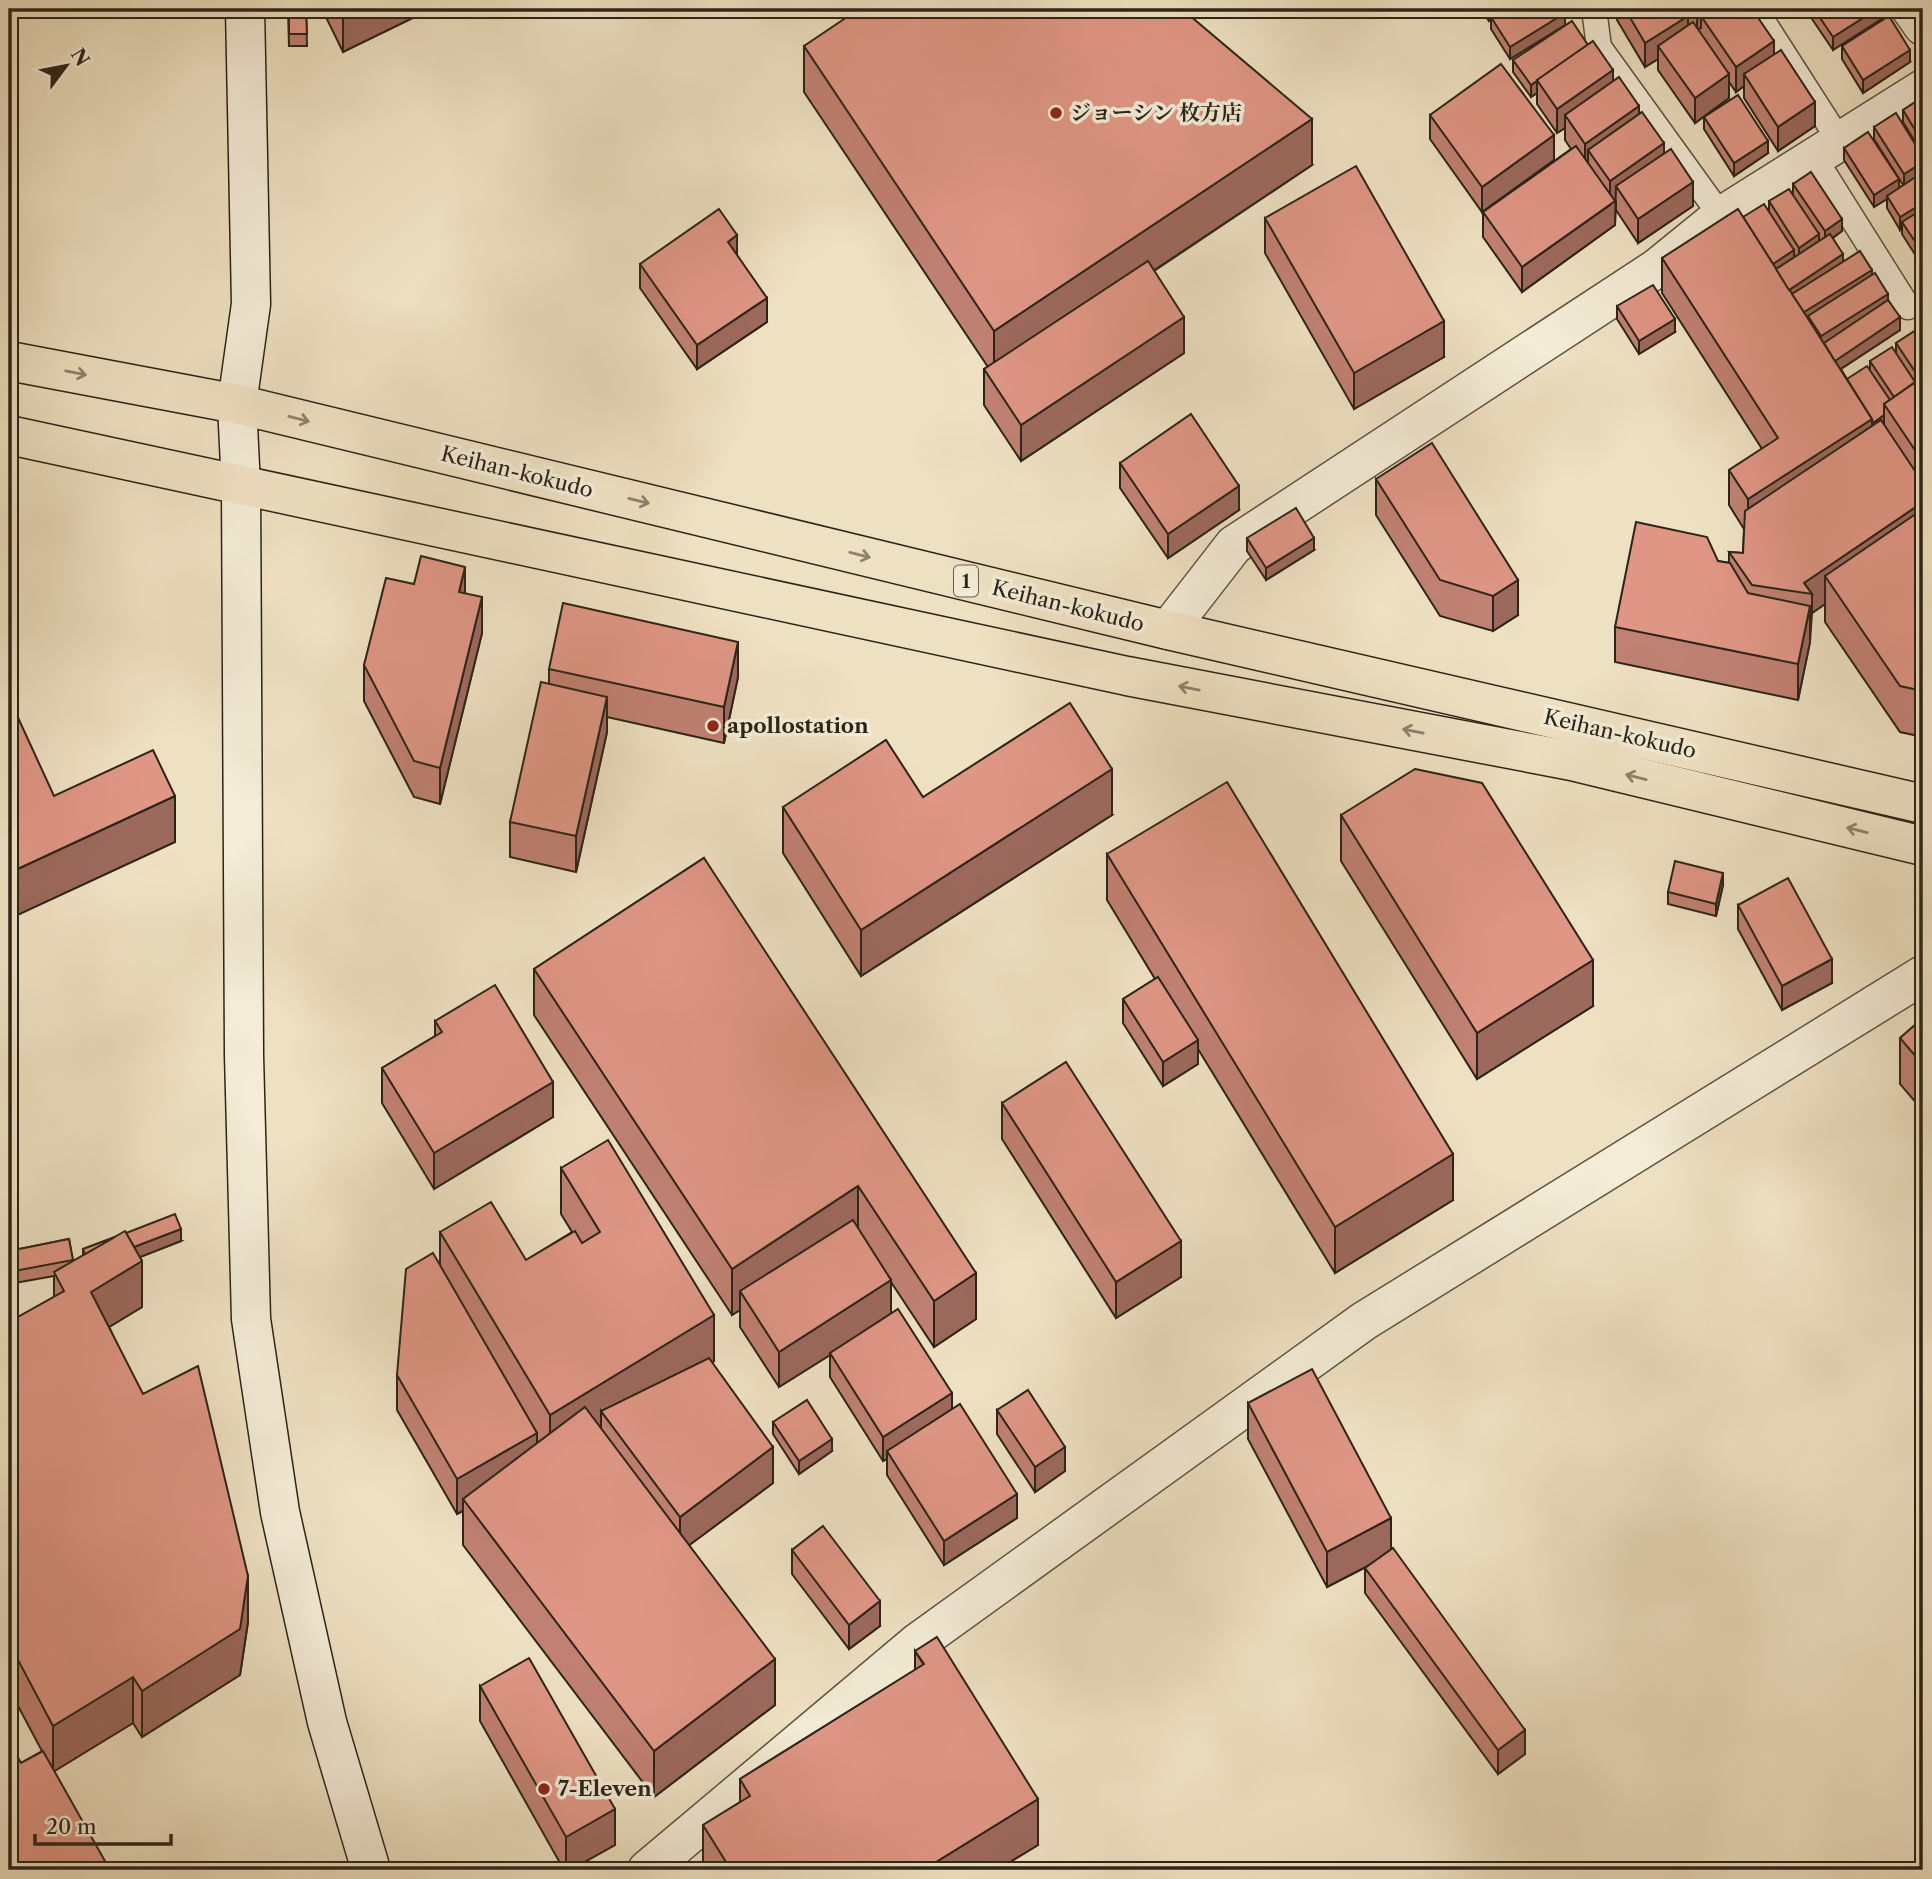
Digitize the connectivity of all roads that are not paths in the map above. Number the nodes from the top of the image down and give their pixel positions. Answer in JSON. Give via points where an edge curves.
{"nodes":[{"id":1,"x":245,"y":9,"type":"edge"},
{"id":2,"x":1594,"y":9,"type":"edge"},
{"id":3,"x":1755,"y":9,"type":"edge"},
{"id":4,"x":1911,"y":9,"type":"edge"},
{"id":5,"x":1923,"y":26,"type":"edge"},
{"id":6,"x":1923,"y":89,"type":"edge"},
{"id":7,"x":1826,"y":148,"type":"junction"},
{"id":8,"x":1721,"y":216,"type":"junction"},
{"id":9,"x":1908,"y":307,"type":"dead end"},
{"id":10,"x":9,"y":360,"type":"edge"},
{"id":11,"x":237,"y":404,"type":"junction"},
{"id":12,"x":9,"y":435,"type":"edge"},
{"id":13,"x":241,"y":487,"type":"junction"},
{"id":14,"x":1168,"y":631,"type":"junction"},
{"id":15,"x":1923,"y":804,"type":"edge"},
{"id":16,"x":1923,"y":846,"type":"edge"},
{"id":17,"x":1923,"y":975,"type":"edge"},
{"id":18,"x":371,"y":1870,"type":"edge"},
{"id":19,"x":647,"y":1870,"type":"edge"}],
"edges":[{"from":1,"to":11,"type":"street","via":[[251,304]]},
{"from":2,"to":8,"type":"lane","via":[[1599,47]]},
{"from":3,"to":7,"type":"lane"},
{"from":4,"to":5,"type":"street"},
{"from":6,"to":7,"type":"street"},
{"from":7,"to":8,"type":"street"},
{"from":7,"to":9,"type":"lane"},
{"from":8,"to":14,"type":"street","via":[[1657,268],[1234,545]]},
{"from":10,"to":11,"type":"highway","name":"Keihan-kokudo","number":"1","one_way":true},
{"from":11,"to":13,"type":"street"},
{"from":11,"to":14,"type":"highway","name":"Keihan-kokudo","number":"1","one_way":true},
{"from":12,"to":13,"type":"highway","name":"Keihan-kokudo"},
{"from":16,"to":13,"type":"highway","name":"Keihan-kokudo","one_way":true,"via":[[1572,761],[1127,676]]},
{"from":13,"to":18,"type":"street","via":[[244,1055],[251,1320],[280,1512],[327,1722]]},
{"from":14,"to":15,"type":"highway","name":"Keihan-kokudo","number":"1"},
{"from":17,"to":19,"type":"street","via":[[1364,1321],[917,1643]]}]}
